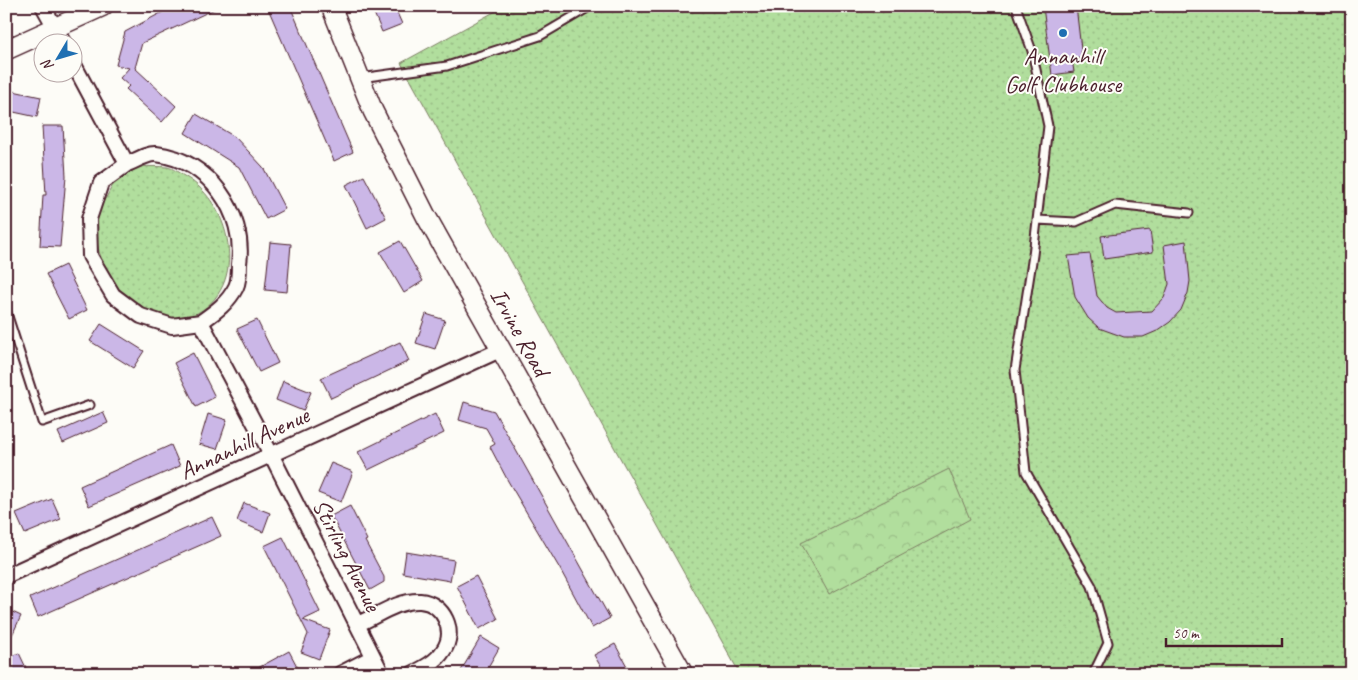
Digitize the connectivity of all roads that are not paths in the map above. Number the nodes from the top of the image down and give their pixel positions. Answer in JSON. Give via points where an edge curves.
{"nodes":[{"id":1,"x":43,"y":6,"type":"edge"},
{"id":2,"x":103,"y":6,"type":"edge"},
{"id":3,"x":331,"y":6,"type":"edge"},
{"id":4,"x":591,"y":6,"type":"edge"},
{"id":5,"x":1016,"y":6,"type":"edge"},
{"id":6,"x":57,"y":32,"type":"edge"},
{"id":7,"x":64,"y":32,"type":"edge"},
{"id":8,"x":32,"y":43,"type":"edge"},
{"id":9,"x":6,"y":50,"type":"edge"},
{"id":10,"x":360,"y":78,"type":"junction"},
{"id":11,"x":82,"y":80,"type":"edge"},
{"id":12,"x":127,"y":164,"type":"junction"},
{"id":13,"x":1189,"y":214,"type":"dead end"},
{"id":14,"x":1037,"y":220,"type":"junction"},
{"id":15,"x":6,"y":310,"type":"edge"},
{"id":16,"x":201,"y":322,"type":"junction"},
{"id":17,"x":500,"y":350,"type":"junction"},
{"id":18,"x":90,"y":405,"type":"dead end"},
{"id":19,"x":272,"y":456,"type":"junction"},
{"id":20,"x":6,"y":576,"type":"edge"},
{"id":21,"x":358,"y":624,"type":"junction"},
{"id":22,"x":373,"y":657,"type":"junction"},
{"id":23,"x":340,"y":674,"type":"edge"},
{"id":24,"x":382,"y":674,"type":"edge"},
{"id":25,"x":412,"y":674,"type":"edge"},
{"id":26,"x":683,"y":674,"type":"edge"},
{"id":27,"x":1093,"y":674,"type":"edge"}],
"edges":[{"from":1,"to":6,"type":"street"},
{"from":2,"to":7,"type":"main road"},
{"from":3,"to":10,"type":"main road","name":"Irvine Road"},
{"from":4,"to":10,"type":"lane","via":[[540,36],[447,66]]},
{"from":5,"to":14,"type":"lane","via":[[1032,51],[1048,126]]},
{"from":8,"to":9,"type":"main road"},
{"from":10,"to":17,"type":"main road","name":"Irvine Road","via":[[373,111],[422,207]]},
{"from":11,"to":12,"type":"street"},
{"from":12,"to":16,"type":"street","via":[[101,183],[89,219],[90,256],[113,295],[141,316],[172,326]]},
{"from":12,"to":16,"type":"street","via":[[154,154],[186,162],[214,182],[233,213],[242,246],[237,286],[224,305]]},
{"from":13,"to":14,"type":"lane","via":[[1115,205],[1076,222]]},
{"from":14,"to":27,"type":"lane","via":[[1015,370],[1026,472],[1092,586],[1108,643]]},
{"from":15,"to":18,"type":"lane","via":[[42,422]]},
{"from":16,"to":19,"type":"street","name":"Stirling Avenue"},
{"from":17,"to":19,"type":"street","name":"Annanhill Avenue"},
{"from":17,"to":26,"type":"main road","name":"Irvine Road"},
{"from":19,"to":20,"type":"street","name":"Annanhill Avenue"},
{"from":19,"to":21,"type":"street","name":"Stirling Avenue"},
{"from":21,"to":22,"type":"street","name":"Stirling Avenue"},
{"from":21,"to":25,"type":"street","via":[[402,604],[421,601],[442,612],[448,624],[449,637],[444,650],[428,666]]},
{"from":22,"to":23,"type":"street"},
{"from":22,"to":24,"type":"street","name":"Stirling Avenue"}]}
